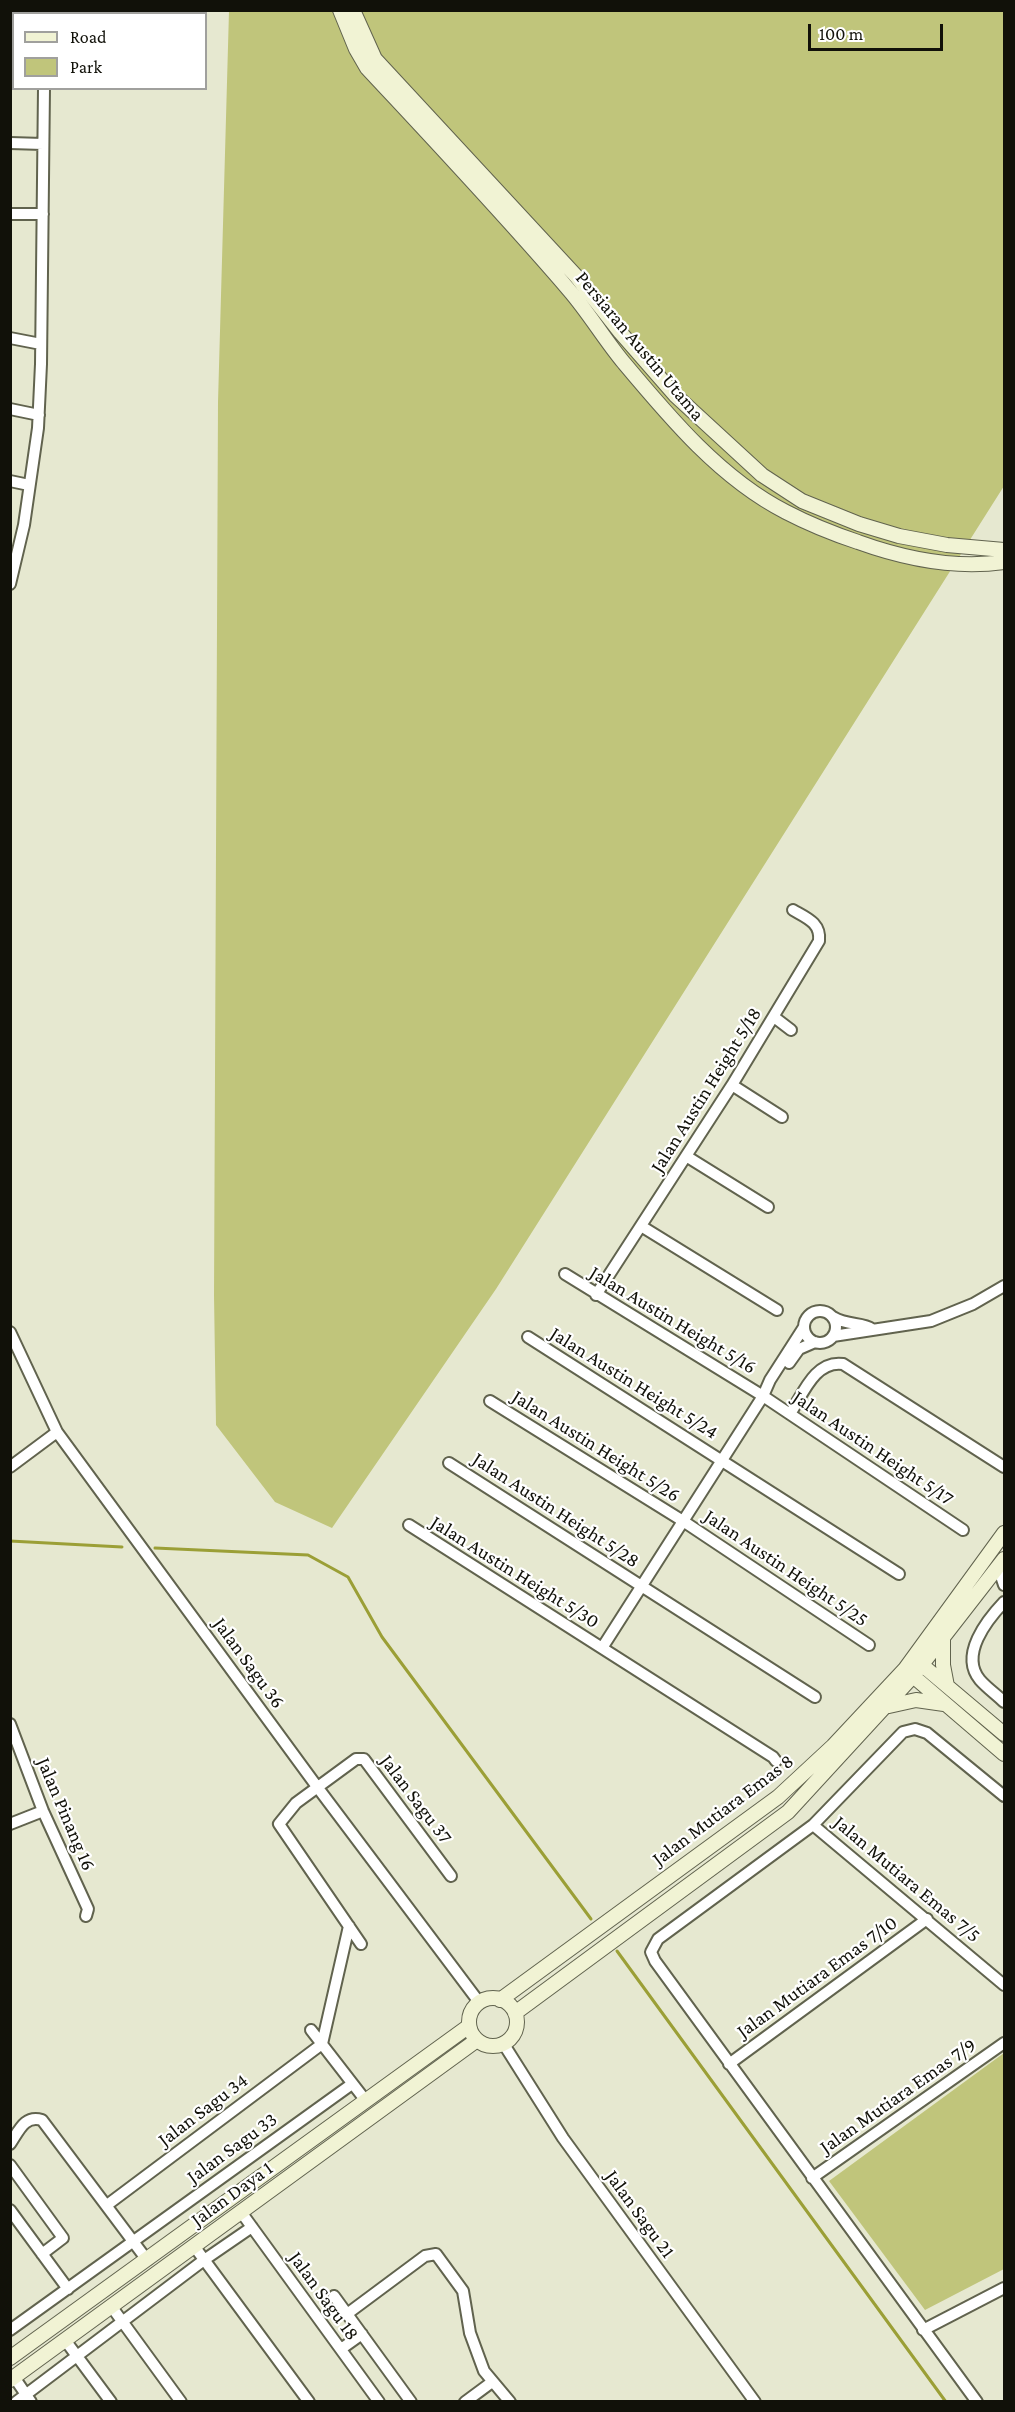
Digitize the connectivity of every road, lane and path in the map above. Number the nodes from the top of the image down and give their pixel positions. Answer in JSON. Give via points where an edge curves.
{"nodes":[{"id":1,"x":339,"y":10,"type":"edge"},
{"id":2,"x":353,"y":10,"type":"edge"},
{"id":3,"x":44,"y":90,"type":"edge"},
{"id":4,"x":10,"y":143,"type":"edge"},
{"id":5,"x":43,"y":144,"type":"junction"},
{"id":6,"x":10,"y":214,"type":"edge"},
{"id":7,"x":43,"y":214,"type":"junction"},
{"id":8,"x":10,"y":338,"type":"edge"},
{"id":9,"x":41,"y":344,"type":"junction"},
{"id":10,"x":10,"y":409,"type":"edge"},
{"id":11,"x":39,"y":415,"type":"junction"},
{"id":12,"x":10,"y":481,"type":"edge"},
{"id":13,"x":30,"y":485,"type":"junction"},
{"id":14,"x":1005,"y":550,"type":"edge"},
{"id":15,"x":1005,"y":562,"type":"edge"},
{"id":16,"x":13,"y":565,"type":"edge"},
{"id":17,"x":10,"y":584,"type":"edge"},
{"id":18,"x":793,"y":910,"type":"dead end"},
{"id":19,"x":774,"y":1017,"type":"junction"},
{"id":20,"x":791,"y":1030,"type":"dead end"},
{"id":21,"x":732,"y":1085,"type":"junction"},
{"id":22,"x":782,"y":1117,"type":"dead end"},
{"id":23,"x":686,"y":1156,"type":"junction"},
{"id":24,"x":768,"y":1207,"type":"dead end"},
{"id":25,"x":641,"y":1226,"type":"junction"},
{"id":26,"x":565,"y":1274,"type":"dead end"},
{"id":27,"x":1005,"y":1286,"type":"edge"},
{"id":28,"x":596,"y":1295,"type":"junction"},
{"id":29,"x":777,"y":1311,"type":"dead end"},
{"id":30,"x":833,"y":1317,"type":"junction"},
{"id":31,"x":804,"y":1327,"type":"junction"},
{"id":32,"x":872,"y":1329,"type":"junction"},
{"id":33,"x":10,"y":1332,"type":"edge"},
{"id":34,"x":833,"y":1336,"type":"junction"},
{"id":35,"x":528,"y":1337,"type":"dead end"},
{"id":36,"x":815,"y":1342,"type":"junction"},
{"id":37,"x":766,"y":1392,"type":"junction"},
{"id":38,"x":490,"y":1401,"type":"dead end"},
{"id":39,"x":790,"y":1414,"type":"junction"},
{"id":40,"x":57,"y":1432,"type":"junction"},
{"id":41,"x":721,"y":1459,"type":"junction"},
{"id":42,"x":449,"y":1463,"type":"dead end"},
{"id":43,"x":10,"y":1467,"type":"edge"},
{"id":44,"x":1005,"y":1467,"type":"edge"},
{"id":45,"x":683,"y":1521,"type":"junction"},
{"id":46,"x":409,"y":1526,"type":"dead end"},
{"id":47,"x":963,"y":1530,"type":"dead end"},
{"id":48,"x":1005,"y":1533,"type":"edge"},
{"id":49,"x":1001,"y":1563,"type":"edge"},
{"id":50,"x":899,"y":1574,"type":"dead end"},
{"id":51,"x":1005,"y":1585,"type":"edge"},
{"id":52,"x":642,"y":1588,"type":"junction"},
{"id":53,"x":1005,"y":1602,"type":"edge"},
{"id":54,"x":943,"y":1638,"type":"junction"},
{"id":55,"x":869,"y":1645,"type":"dead end"},
{"id":56,"x":602,"y":1648,"type":"junction"},
{"id":57,"x":913,"y":1667,"type":"junction"},
{"id":58,"x":947,"y":1686,"type":"junction"},
{"id":59,"x":815,"y":1697,"type":"dead end"},
{"id":60,"x":1005,"y":1702,"type":"edge"},
{"id":61,"x":946,"y":1704,"type":"junction"},
{"id":62,"x":888,"y":1706,"type":"junction"},
{"id":63,"x":10,"y":1724,"type":"edge"},
{"id":64,"x":1005,"y":1734,"type":"edge"},
{"id":65,"x":13,"y":1741,"type":"edge"},
{"id":66,"x":1005,"y":1754,"type":"edge"},
{"id":67,"x":776,"y":1761,"type":"dead end"},
{"id":68,"x":318,"y":1788,"type":"junction"},
{"id":69,"x":1005,"y":1796,"type":"edge"},
{"id":70,"x":42,"y":1811,"type":"junction"},
{"id":71,"x":10,"y":1824,"type":"edge"},
{"id":72,"x":813,"y":1825,"type":"junction"},
{"id":73,"x":451,"y":1875,"type":"dead end"},
{"id":74,"x":86,"y":1916,"type":"dead end"},
{"id":75,"x":927,"y":1919,"type":"junction"},
{"id":76,"x":349,"y":1926,"type":"junction"},
{"id":77,"x":361,"y":1944,"type":"dead end"},
{"id":78,"x":1005,"y":1985,"type":"edge"},
{"id":79,"x":500,"y":2000,"type":"junction"},
{"id":80,"x":479,"y":2002,"type":"junction"},
{"id":81,"x":515,"y":2013,"type":"junction"},
{"id":82,"x":469,"y":2026,"type":"junction"},
{"id":83,"x":311,"y":2030,"type":"dead end"},
{"id":84,"x":477,"y":2040,"type":"junction"},
{"id":85,"x":503,"y":2043,"type":"junction"},
{"id":86,"x":1005,"y":2043,"type":"edge"},
{"id":87,"x":322,"y":2044,"type":"junction"},
{"id":88,"x":729,"y":2064,"type":"junction"},
{"id":89,"x":352,"y":2084,"type":"junction"},
{"id":90,"x":366,"y":2101,"type":"junction"},
{"id":91,"x":10,"y":2144,"type":"edge"},
{"id":92,"x":10,"y":2165,"type":"edge"},
{"id":93,"x":812,"y":2178,"type":"junction"},
{"id":94,"x":107,"y":2205,"type":"junction"},
{"id":95,"x":10,"y":2210,"type":"edge"},
{"id":96,"x":241,"y":2212,"type":"junction"},
{"id":97,"x":252,"y":2227,"type":"junction"},
{"id":98,"x":134,"y":2241,"type":"junction"},
{"id":99,"x":194,"y":2246,"type":"junction"},
{"id":100,"x":42,"y":2254,"type":"junction"},
{"id":101,"x":147,"y":2260,"type":"junction"},
{"id":102,"x":204,"y":2260,"type":"junction"},
{"id":103,"x":1005,"y":2288,"type":"edge"},
{"id":104,"x":68,"y":2289,"type":"junction"},
{"id":105,"x":334,"y":2296,"type":"dead end"},
{"id":106,"x":111,"y":2306,"type":"junction"},
{"id":107,"x":347,"y":2314,"type":"junction"},
{"id":108,"x":122,"y":2321,"type":"junction"},
{"id":109,"x":10,"y":2330,"type":"edge"},
{"id":110,"x":923,"y":2330,"type":"junction"},
{"id":111,"x":362,"y":2334,"type":"junction"},
{"id":112,"x":65,"y":2340,"type":"junction"},
{"id":113,"x":341,"y":2349,"type":"junction"},
{"id":114,"x":78,"y":2355,"type":"junction"},
{"id":115,"x":11,"y":2358,"type":"edge"},
{"id":116,"x":12,"y":2379,"type":"edge"},
{"id":117,"x":492,"y":2382,"type":"junction"},
{"id":118,"x":29,"y":2398,"type":"edge"},
{"id":119,"x":16,"y":2402,"type":"edge"},
{"id":120,"x":111,"y":2402,"type":"edge"},
{"id":121,"x":181,"y":2402,"type":"edge"},
{"id":122,"x":309,"y":2402,"type":"edge"},
{"id":123,"x":379,"y":2402,"type":"edge"},
{"id":124,"x":411,"y":2402,"type":"edge"},
{"id":125,"x":465,"y":2402,"type":"edge"},
{"id":126,"x":510,"y":2402,"type":"edge"},
{"id":127,"x":755,"y":2402,"type":"edge"},
{"id":128,"x":977,"y":2402,"type":"edge"}],
"edges":[{"from":1,"to":15,"type":"main road","name":"Persiaran Austin Utama","via":[[367,68],[572,293],[662,408],[740,482],[785,512],[879,550],[975,566]]},
{"from":2,"to":14,"type":"main road","name":"Persiaran Austin Utama","via":[[375,59],[576,276],[675,395],[762,475],[802,501],[859,524],[947,545]]},
{"from":3,"to":5,"type":"street"},
{"from":4,"to":5,"type":"street"},
{"from":5,"to":7,"type":"street"},
{"from":6,"to":7,"type":"street"},
{"from":7,"to":9,"type":"street"},
{"from":8,"to":9,"type":"street"},
{"from":9,"to":11,"type":"street"},
{"from":10,"to":11,"type":"street"},
{"from":11,"to":13,"type":"street"},
{"from":12,"to":13,"type":"street"},
{"from":13,"to":16,"type":"street"},
{"from":16,"to":17,"type":"street"},
{"from":18,"to":19,"type":"street","name":"Jalan Austin Height 5/18","via":[[814,922],[820,932],[819,941]]},
{"from":19,"to":20,"type":"street"},
{"from":19,"to":21,"type":"street","name":"Jalan Austin Height 5/18"},
{"from":21,"to":22,"type":"street"},
{"from":21,"to":23,"type":"street","name":"Jalan Austin Height 5/18"},
{"from":23,"to":24,"type":"street"},
{"from":23,"to":25,"type":"street","name":"Jalan Austin Height 5/18"},
{"from":25,"to":28,"type":"street","name":"Jalan Austin Height 5/18"},
{"from":25,"to":29,"type":"street"},
{"from":26,"to":28,"type":"street","name":"Jalan Austin Height 5/16"},
{"from":27,"to":32,"type":"street","via":[[931,1321]]},
{"from":28,"to":37,"type":"street","name":"Jalan Austin Height 5/16"},
{"from":30,"to":31,"type":"street","via":[[825,1311],[815,1311],[807,1317]]},
{"from":30,"to":32,"type":"street"},
{"from":30,"to":34,"type":"street"},
{"from":31,"to":36,"type":"street"},
{"from":31,"to":37,"type":"street"},
{"from":32,"to":34,"type":"street","via":[[867,1333]]},
{"from":33,"to":40,"type":"street","name":"Jalan Sagu 36"},
{"from":34,"to":36,"type":"street","via":[[825,1342]]},
{"from":35,"to":41,"type":"street","name":"Jalan Austin Height 5/24"},
{"from":36,"to":37,"type":"street","via":[[799,1349]]},
{"from":37,"to":39,"type":"street","name":"Jalan Austin Height 5/17"},
{"from":37,"to":41,"type":"street"},
{"from":38,"to":45,"type":"street","name":"Jalan Austin Height 5/26"},
{"from":39,"to":44,"type":"street","via":[[820,1369],[843,1364]]},
{"from":39,"to":47,"type":"street","name":"Jalan Austin Height 5/17"},
{"from":40,"to":43,"type":"street"},
{"from":40,"to":68,"type":"street","name":"Jalan Sagu 36"},
{"from":41,"to":45,"type":"street"},
{"from":41,"to":50,"type":"street","name":"Jalan Austin Height 5/24"},
{"from":42,"to":52,"type":"street","name":"Jalan Austin Height 5/28"},
{"from":45,"to":52,"type":"street"},
{"from":45,"to":55,"type":"street","name":"Jalan Austin Height 5/25"},
{"from":46,"to":56,"type":"street","name":"Jalan Austin Height 5/30"},
{"from":48,"to":57,"type":"main road","name":"Jalan Mutiara Emas 8"},
{"from":49,"to":51,"type":"street"},
{"from":49,"to":54,"type":"main road","name":"Jalan Mutiara Emas 8"},
{"from":52,"to":56,"type":"street"},
{"from":52,"to":59,"type":"street","name":"Jalan Austin Height 5/28"},
{"from":53,"to":60,"type":"street","via":[[981,1630],[973,1656],[979,1680]]},
{"from":54,"to":57,"type":"main road","name":"Jalan Mutiara Emas 8"},
{"from":54,"to":58,"type":"main road"},
{"from":56,"to":67,"type":"street","name":"Jalan Austin Height 5/30"},
{"from":57,"to":58,"type":"main road"},
{"from":57,"to":61,"type":"main road"},
{"from":57,"to":62,"type":"main road","name":"Jalan Mutiara Emas 8"},
{"from":57,"to":79,"type":"main road","name":"Jalan Mutiara Emas 8","via":[[778,1797]]},
{"from":58,"to":64,"type":"main road"},
{"from":61,"to":62,"type":"main road","via":[[916,1700]]},
{"from":61,"to":66,"type":"main road"},
{"from":62,"to":81,"type":"main road","name":"Jalan Mutiara Emas 8","via":[[788,1812]]},
{"from":63,"to":65,"type":"street","name":"Jalan Pinang 16"},
{"from":65,"to":70,"type":"street","name":"Jalan Pinang 16"},
{"from":68,"to":73,"type":"street","name":"Jalan Sagu 37","via":[[356,1759],[364,1759]]},
{"from":68,"to":76,"type":"street","via":[[296,1803],[279,1824]]},
{"from":68,"to":80,"type":"street","name":"Jalan Sagu 36"},
{"from":69,"to":72,"type":"street","via":[[927,1733],[908,1730],[898,1735]]},
{"from":70,"to":71,"type":"street"},
{"from":70,"to":74,"type":"street","name":"Jalan Pinang 16","via":[[88,1909]]},
{"from":72,"to":75,"type":"street","name":"Jalan Mutiara Emas 7/5"},
{"from":72,"to":88,"type":"street","via":[[652,1947],[652,1957]]},
{"from":75,"to":78,"type":"street","name":"Jalan Mutiara Emas 7/5"},
{"from":75,"to":88,"type":"street","name":"Jalan Mutiara Emas 7/10"},
{"from":76,"to":77,"type":"street"},
{"from":76,"to":87,"type":"street"},
{"from":79,"to":80,"type":"main road"},
{"from":79,"to":81,"type":"main road"},
{"from":80,"to":82,"type":"main road","via":[[471,2013]]},
{"from":81,"to":85,"type":"main road","via":[[516,2027]]},
{"from":82,"to":84,"type":"main road"},
{"from":82,"to":90,"type":"main road","name":"Jalan Daya 1"},
{"from":83,"to":87,"type":"street"},
{"from":84,"to":85,"type":"main road","via":[[489,2046]]},
{"from":84,"to":96,"type":"main road","name":"Jalan Daya 1"},
{"from":85,"to":127,"type":"street","name":"Jalan Sagu 21","via":[[563,2138]]},
{"from":86,"to":93,"type":"street","name":"Jalan Mutiara Emas 7/9"},
{"from":87,"to":89,"type":"street"},
{"from":87,"to":94,"type":"street","name":"Jalan Sagu 34"},
{"from":88,"to":93,"type":"street"},
{"from":89,"to":90,"type":"street"},
{"from":89,"to":98,"type":"street","name":"Jalan Sagu 33"},
{"from":90,"to":101,"type":"main road","name":"Jalan Daya 1"},
{"from":91,"to":94,"type":"street","via":[[24,2122],[42,2120]]},
{"from":92,"to":100,"type":"street","via":[[63,2238]]},
{"from":93,"to":110,"type":"street"},
{"from":94,"to":98,"type":"street"},
{"from":95,"to":100,"type":"street"},
{"from":96,"to":97,"type":"street","name":"Jalan Sagu 18"},
{"from":96,"to":99,"type":"main road","name":"Jalan Daya 1"},
{"from":97,"to":102,"type":"street"},
{"from":97,"to":113,"type":"street","name":"Jalan Sagu 18"},
{"from":98,"to":101,"type":"street"},
{"from":98,"to":104,"type":"street","name":"Jalan Sagu 33"},
{"from":99,"to":102,"type":"street"},
{"from":99,"to":106,"type":"main road","name":"Jalan Daya 1"},
{"from":100,"to":104,"type":"street"},
{"from":101,"to":115,"type":"main road","name":"Jalan Daya 1"},
{"from":102,"to":108,"type":"street"},
{"from":102,"to":122,"type":"street"},
{"from":103,"to":110,"type":"street"},
{"from":104,"to":109,"type":"street","name":"Jalan Sagu 33"},
{"from":105,"to":107,"type":"street"},
{"from":106,"to":108,"type":"street"},
{"from":106,"to":112,"type":"main road","name":"Jalan Daya 1"},
{"from":107,"to":111,"type":"street"},
{"from":107,"to":117,"type":"street","via":[[425,2256],[436,2254],[463,2291],[472,2342]]},
{"from":108,"to":114,"type":"street"},
{"from":108,"to":121,"type":"street"},
{"from":110,"to":128,"type":"street"},
{"from":111,"to":113,"type":"street"},
{"from":111,"to":124,"type":"street"},
{"from":112,"to":114,"type":"street"},
{"from":112,"to":116,"type":"main road","name":"Jalan Daya 1"},
{"from":113,"to":123,"type":"street","name":"Jalan Sagu 18"},
{"from":114,"to":118,"type":"street"},
{"from":114,"to":120,"type":"street"},
{"from":116,"to":118,"type":"street"},
{"from":117,"to":125,"type":"street"},
{"from":117,"to":126,"type":"street"},
{"from":118,"to":119,"type":"street"}]}
